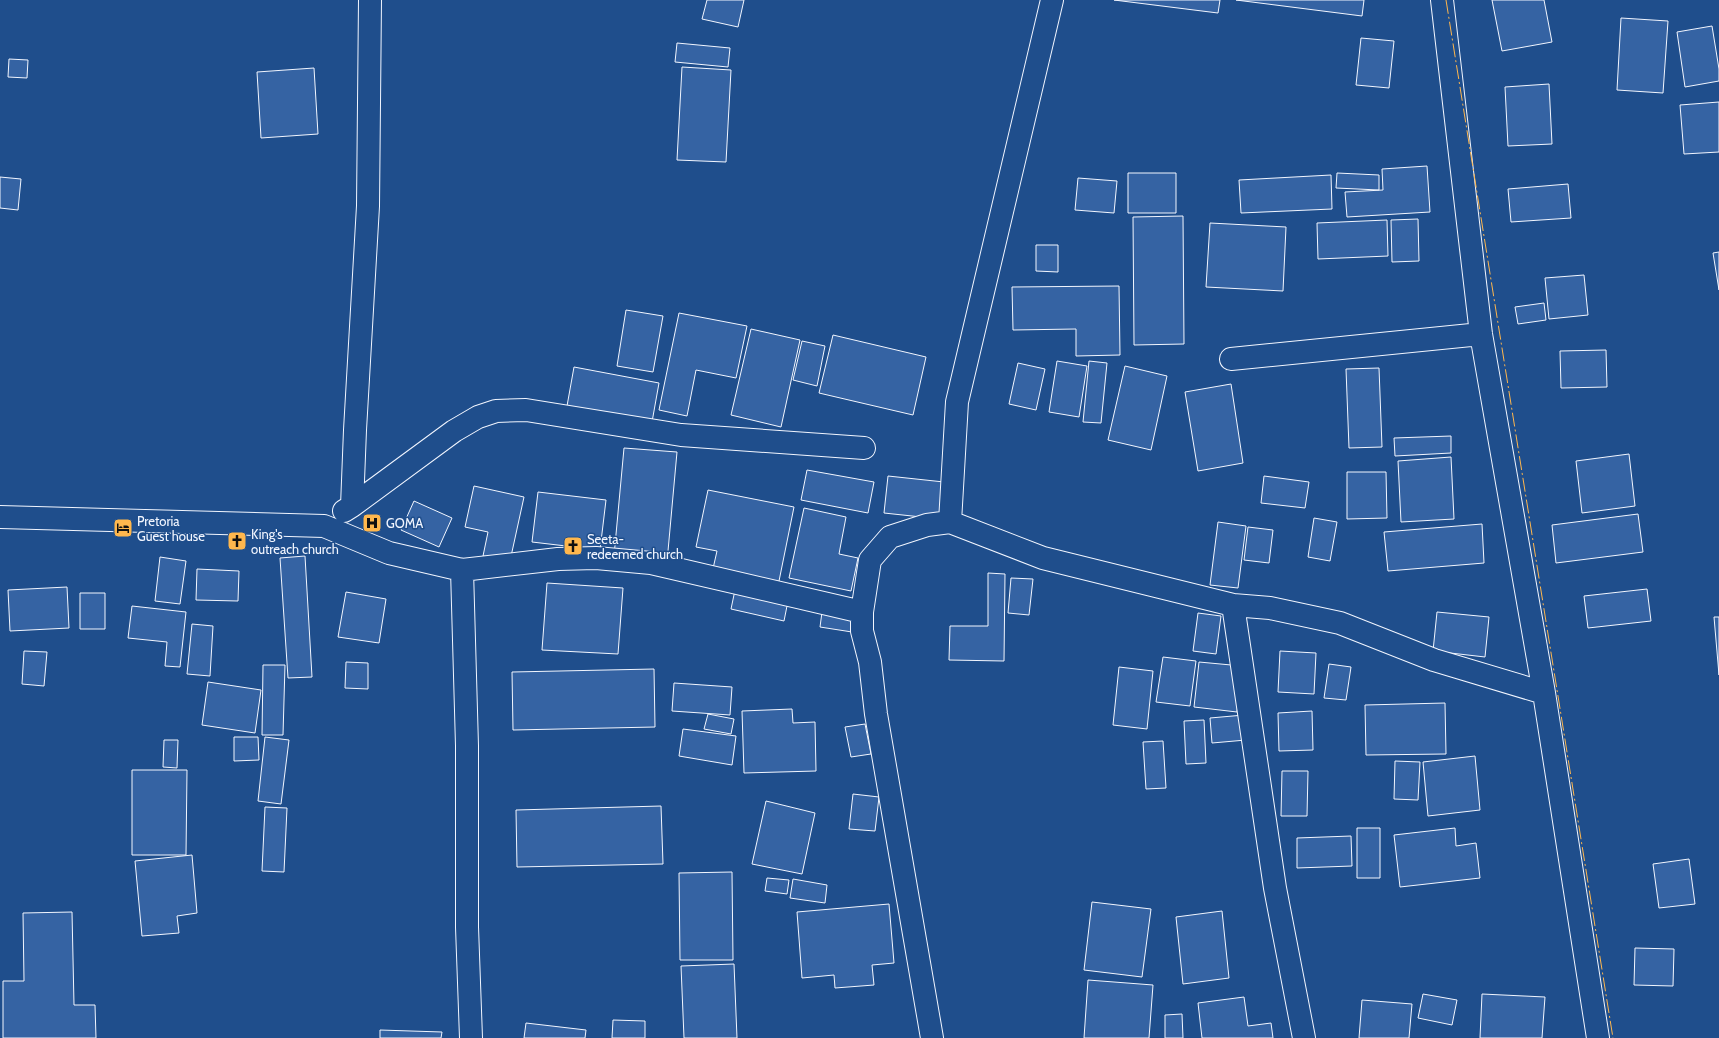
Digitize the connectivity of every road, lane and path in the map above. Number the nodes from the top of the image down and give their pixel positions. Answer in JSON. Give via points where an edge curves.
{"nodes":[{"id":1,"x":370,"y":0,"type":"edge"},
{"id":2,"x":1052,"y":0,"type":"edge"},
{"id":3,"x":1442,"y":0,"type":"edge"},
{"id":4,"x":1481,"y":334,"type":"junction"},
{"id":5,"x":1231,"y":359,"type":"dead end"},
{"id":6,"x":864,"y":448,"type":"dead end"},
{"id":7,"x":352,"y":506,"type":"junction"},
{"id":8,"x":0,"y":517,"type":"edge"},
{"id":9,"x":950,"y":522,"type":"junction"},
{"id":10,"x":324,"y":526,"type":"junction"},
{"id":11,"x":462,"y":570,"type":"junction"},
{"id":12,"x":1233,"y":605,"type":"junction"},
{"id":13,"x":862,"y":612,"type":"junction"},
{"id":14,"x":1544,"y":693,"type":"junction"},
{"id":15,"x":471,"y":1038,"type":"edge"},
{"id":16,"x":932,"y":1038,"type":"edge"},
{"id":17,"x":1304,"y":1038,"type":"edge"},
{"id":18,"x":1598,"y":1038,"type":"edge"}],
"edges":[{"from":1,"to":7,"type":"street","via":[[368,206]]},
{"from":2,"to":9,"type":"street","via":[[957,402]]},
{"from":3,"to":4,"type":"street"},
{"from":4,"to":5,"type":"street"},
{"from":4,"to":14,"type":"street"},
{"from":6,"to":7,"type":"street","via":[[681,435],[526,410],[496,411],[478,417],[454,431]]},
{"from":7,"to":10,"type":"street"},
{"from":8,"to":10,"type":"street"},
{"from":9,"to":12,"type":"street","via":[[1043,558]]},
{"from":9,"to":13,"type":"street","via":[[927,525],[890,537],[870,560]]},
{"from":10,"to":11,"type":"street","via":[[389,554]]},
{"from":11,"to":13,"type":"street","via":[[558,559],[596,558],[651,564]]},
{"from":11,"to":15,"type":"street"},
{"from":12,"to":14,"type":"street","via":[[1270,608],[1340,623],[1434,660]]},
{"from":12,"to":17,"type":"street","via":[[1275,888]]},
{"from":13,"to":16,"type":"street","via":[[862,631],[870,662],[876,714]]},
{"from":14,"to":18,"type":"street"}]}
